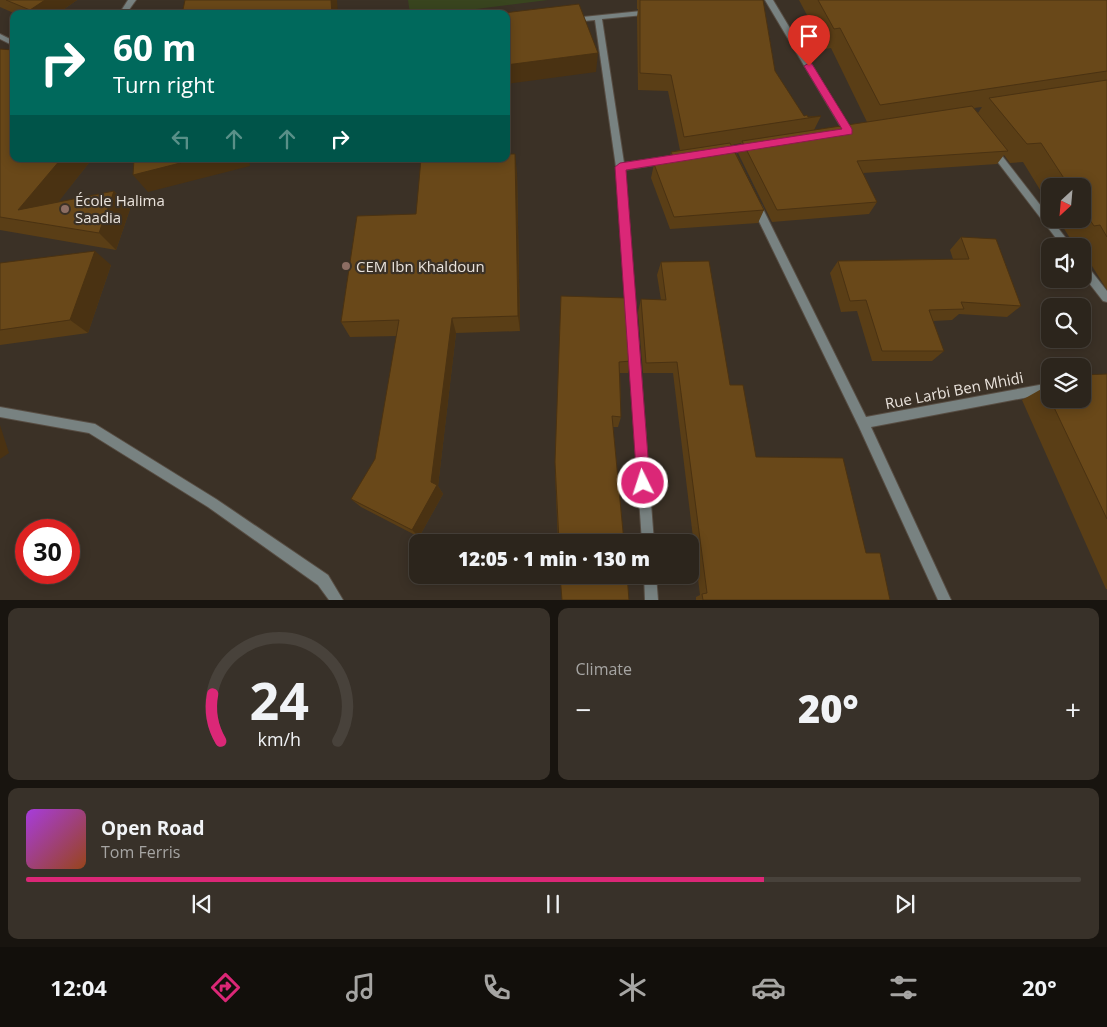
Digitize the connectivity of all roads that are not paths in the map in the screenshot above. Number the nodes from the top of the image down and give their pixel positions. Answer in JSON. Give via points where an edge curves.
{"nodes":[{"id":1,"x":770,"y":0,"type":"edge"},
{"id":2,"x":655,"y":11,"type":"edge"},
{"id":3,"x":598,"y":18,"type":"junction"},
{"id":4,"x":561,"y":22,"type":"edge"},
{"id":5,"x":858,"y":130,"type":"edge"},
{"id":6,"x":765,"y":145,"type":"edge"},
{"id":7,"x":989,"y":145,"type":"edge"},
{"id":8,"x":709,"y":153,"type":"edge"},
{"id":9,"x":689,"y":156,"type":"edge"},
{"id":10,"x":620,"y":167,"type":"junction"},
{"id":11,"x":750,"y":194,"type":"edge"},
{"id":12,"x":1061,"y":238,"type":"edge"},
{"id":13,"x":1091,"y":278,"type":"edge"},
{"id":14,"x":1107,"y":298,"type":"edge"},
{"id":15,"x":1041,"y":390,"type":"edge"},
{"id":16,"x":0,"y":412,"type":"edge"},
{"id":17,"x":864,"y":423,"type":"junction"},
{"id":18,"x":647,"y":534,"type":"edge"},
{"id":19,"x":651,"y":584,"type":"edge"},
{"id":20,"x":337,"y":600,"type":"edge"},
{"id":21,"x":652,"y":600,"type":"edge"},
{"id":22,"x":945,"y":600,"type":"edge"}],
"edges":[{"from":1,"to":5,"type":"street","via":[[844,133]]},
{"from":2,"to":3,"type":"street"},
{"from":3,"to":4,"type":"street"},
{"from":3,"to":10,"type":"street"},
{"from":6,"to":8,"type":"street","via":[[731,155]]},
{"from":7,"to":12,"type":"street"},
{"from":9,"to":10,"type":"street"},
{"from":10,"to":18,"type":"street"},
{"from":11,"to":17,"type":"street"},
{"from":13,"to":14,"type":"street"},
{"from":15,"to":17,"type":"street","name":"Rue Larbi Ben Mhidi"},
{"from":16,"to":20,"type":"street","via":[[91,428],[212,502],[322,580]]},
{"from":17,"to":22,"type":"street"},
{"from":19,"to":21,"type":"street"}]}
